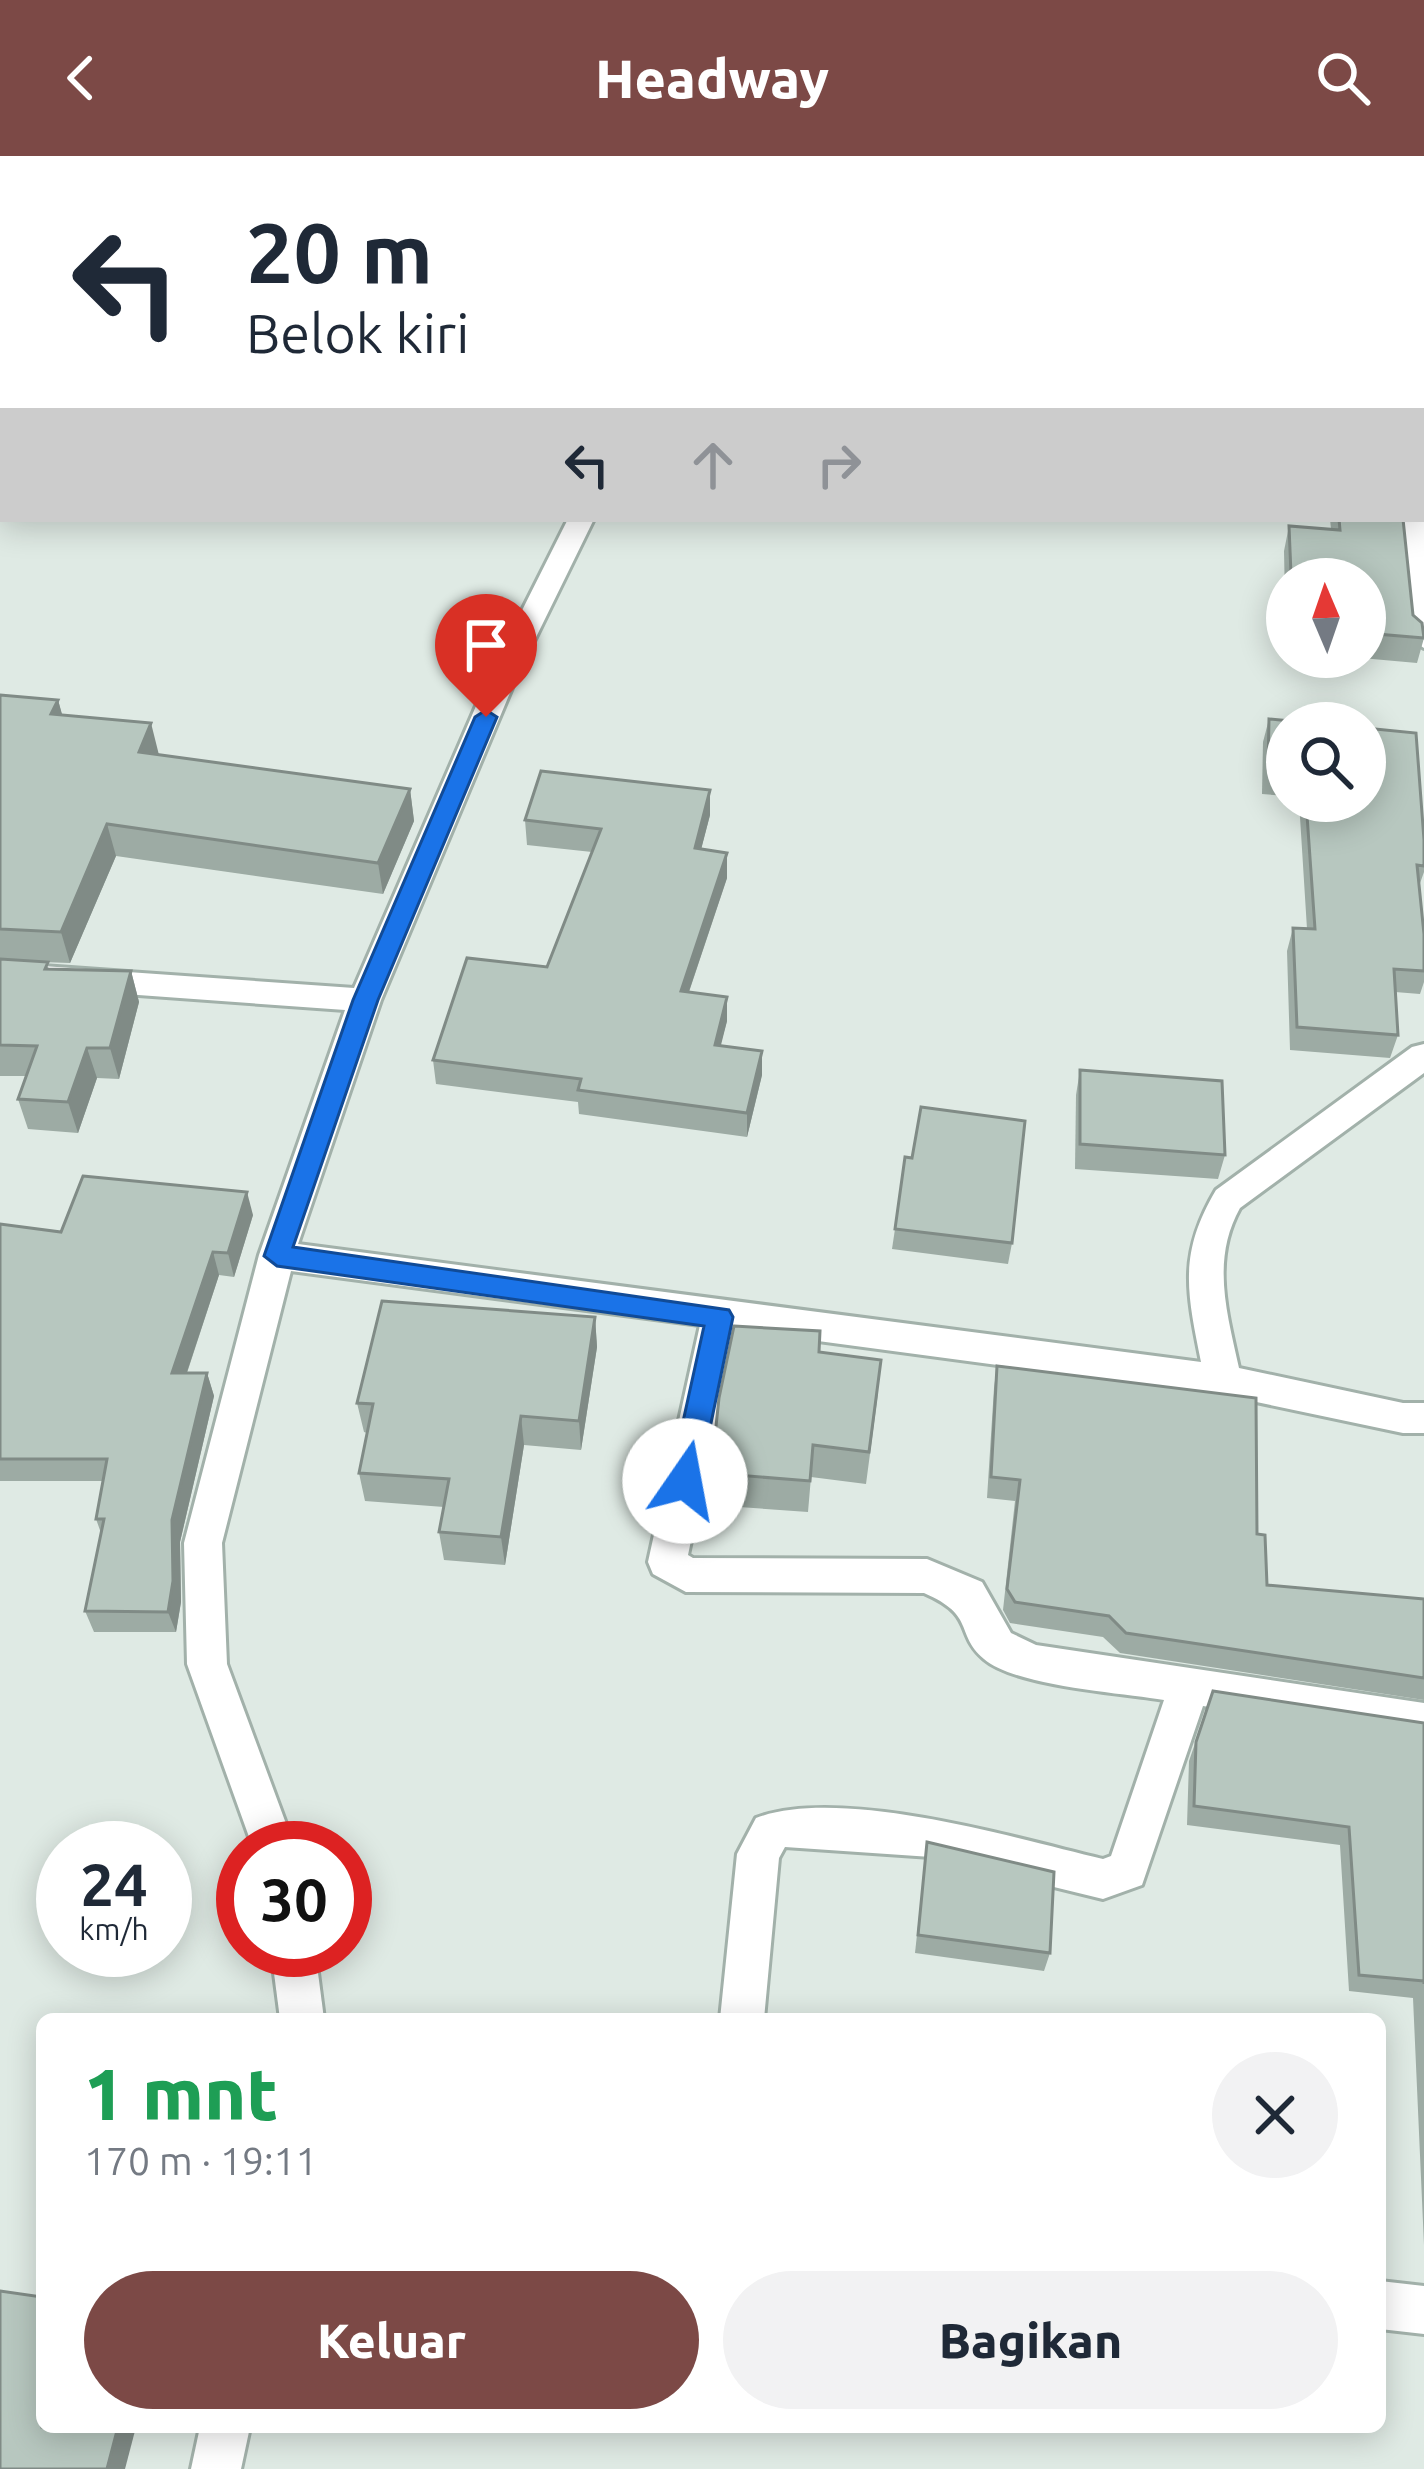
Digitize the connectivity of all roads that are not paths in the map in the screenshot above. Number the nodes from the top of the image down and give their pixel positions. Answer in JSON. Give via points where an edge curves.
{"nodes":[{"id":1,"x":580,"y":522,"type":"edge"},
{"id":2,"x":1411,"y":522,"type":"edge"},
{"id":3,"x":1423,"y":627,"type":"edge"},
{"id":4,"x":0,"y":974,"type":"edge"},
{"id":5,"x":365,"y":1000,"type":"junction"},
{"id":6,"x":1424,"y":1055,"type":"edge"},
{"id":7,"x":277,"y":1256,"type":"junction"},
{"id":8,"x":719,"y":1317,"type":"junction"},
{"id":9,"x":1223,"y":1381,"type":"junction"},
{"id":10,"x":1424,"y":1418,"type":"edge"},
{"id":11,"x":1189,"y":1688,"type":"junction"},
{"id":12,"x":1424,"y":1721,"type":"edge"},
{"id":13,"x":264,"y":1821,"type":"edge"},
{"id":14,"x":297,"y":1977,"type":"edge"},
{"id":15,"x":301,"y":2013,"type":"edge"},
{"id":16,"x":743,"y":2013,"type":"edge"},
{"id":17,"x":1386,"y":2306,"type":"edge"},
{"id":18,"x":1424,"y":2311,"type":"edge"},
{"id":19,"x":224,"y":2433,"type":"edge"},
{"id":20,"x":216,"y":2469,"type":"edge"}],
"edges":[{"from":1,"to":5,"type":"street","via":[[503,676]]},
{"from":2,"to":3,"type":"street"},
{"from":4,"to":5,"type":"street"},
{"from":5,"to":7,"type":"street"},
{"from":6,"to":9,"type":"street","via":[[1228,1199],[1211,1223],[1202,1258]]},
{"from":7,"to":8,"type":"street"},
{"from":7,"to":13,"type":"street","via":[[203,1543],[207,1664]]},
{"from":8,"to":9,"type":"street"},
{"from":8,"to":11,"type":"street","via":[[668,1562],[674,1570],[927,1576],[968,1594],[997,1646],[1013,1655]]},
{"from":9,"to":10,"type":"street"},
{"from":11,"to":12,"type":"street"},
{"from":11,"to":16,"type":"street","via":[[1127,1871],[1103,1879],[931,1838],[771,1832],[758,1854]]},
{"from":14,"to":15,"type":"street"},
{"from":17,"to":18,"type":"street"},
{"from":19,"to":20,"type":"street"}]}
